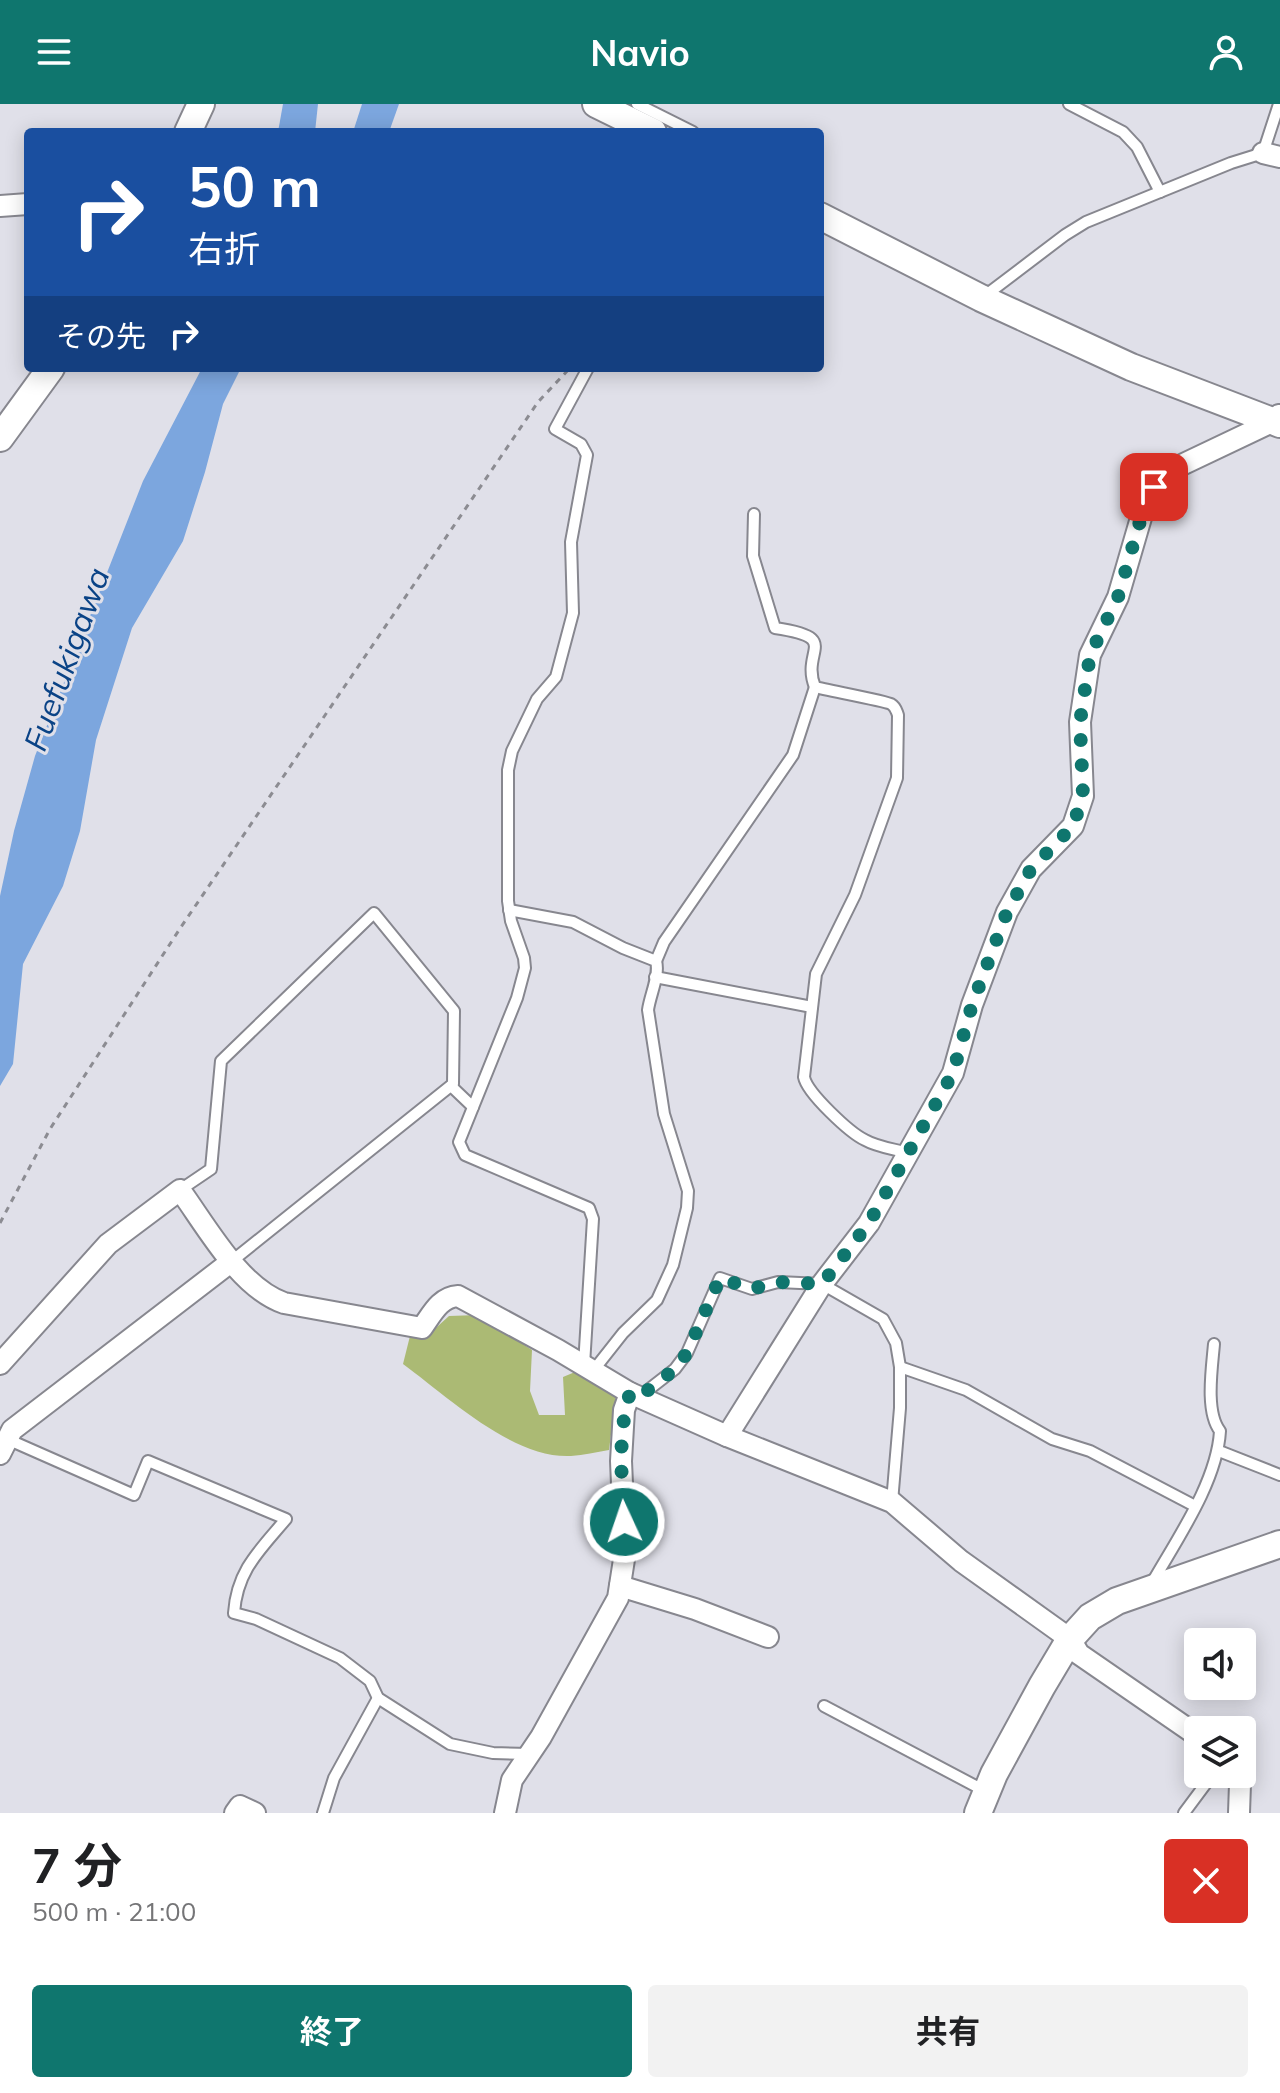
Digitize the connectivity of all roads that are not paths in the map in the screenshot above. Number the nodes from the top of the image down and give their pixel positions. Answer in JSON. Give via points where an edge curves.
{"nodes":[{"id":1,"x":201,"y":104,"type":"edge"},
{"id":2,"x":596,"y":104,"type":"edge"},
{"id":3,"x":637,"y":104,"type":"edge"},
{"id":4,"x":1069,"y":104,"type":"edge"},
{"id":5,"x":1279,"y":104,"type":"edge"},
{"id":6,"x":190,"y":128,"type":"edge"},
{"id":7,"x":645,"y":128,"type":"edge"},
{"id":8,"x":685,"y":128,"type":"edge"},
{"id":9,"x":1272,"y":155,"type":"edge"},
{"id":10,"x":1160,"y":192,"type":"junction"},
{"id":11,"x":24,"y":204,"type":"edge"},
{"id":12,"x":0,"y":206,"type":"edge"},
{"id":13,"x":824,"y":218,"type":"edge"},
{"id":14,"x":981,"y":298,"type":"junction"},
{"id":15,"x":48,"y":372,"type":"edge"},
{"id":16,"x":586,"y":372,"type":"edge"},
{"id":17,"x":1278,"y":420,"type":"edge"},
{"id":18,"x":0,"y":438,"type":"edge"},
{"id":19,"x":754,"y":514,"type":"dead end"},
{"id":20,"x":815,"y":687,"type":"junction"},
{"id":21,"x":509,"y":910,"type":"junction"},
{"id":22,"x":656,"y":961,"type":"junction"},
{"id":23,"x":655,"y":977,"type":"junction"},
{"id":24,"x":812,"y":1007,"type":"junction"},
{"id":25,"x":451,"y":1086,"type":"junction"},
{"id":26,"x":473,"y":1107,"type":"junction"},
{"id":27,"x":908,"y":1153,"type":"junction"},
{"id":28,"x":180,"y":1190,"type":"junction"},
{"id":29,"x":232,"y":1261,"type":"junction"},
{"id":30,"x":822,"y":1284,"type":"junction"},
{"id":31,"x":1214,"y":1344,"type":"dead end"},
{"id":32,"x":0,"y":1364,"type":"edge"},
{"id":33,"x":900,"y":1367,"type":"junction"},
{"id":34,"x":589,"y":1368,"type":"junction"},
{"id":35,"x":635,"y":1395,"type":"junction"},
{"id":36,"x":727,"y":1436,"type":"junction"},
{"id":37,"x":4,"y":1446,"type":"edge"},
{"id":38,"x":1219,"y":1451,"type":"junction"},
{"id":39,"x":1280,"y":1475,"type":"edge"},
{"id":40,"x":892,"y":1502,"type":"junction"},
{"id":41,"x":1195,"y":1506,"type":"junction"},
{"id":42,"x":1280,"y":1544,"type":"edge"},
{"id":43,"x":620,"y":1586,"type":"junction"},
{"id":44,"x":1148,"y":1590,"type":"junction"},
{"id":45,"x":768,"y":1637,"type":"dead end"},
{"id":46,"x":1070,"y":1639,"type":"junction"},
{"id":47,"x":378,"y":1698,"type":"junction"},
{"id":48,"x":824,"y":1706,"type":"dead end"},
{"id":49,"x":1184,"y":1726,"type":"edge"},
{"id":50,"x":529,"y":1754,"type":"junction"},
{"id":51,"x":1203,"y":1788,"type":"edge"},
{"id":52,"x":1240,"y":1788,"type":"edge"},
{"id":53,"x":982,"y":1803,"type":"edge"},
{"id":54,"x":235,"y":1813,"type":"edge"},
{"id":55,"x":255,"y":1813,"type":"edge"},
{"id":56,"x":323,"y":1813,"type":"edge"},
{"id":57,"x":505,"y":1813,"type":"edge"},
{"id":58,"x":1184,"y":1813,"type":"edge"},
{"id":59,"x":1239,"y":1813,"type":"edge"}],
"edges":[{"from":1,"to":6,"type":"street"},
{"from":2,"to":7,"type":"street"},
{"from":3,"to":8,"type":"lane"},
{"from":4,"to":10,"type":"lane","via":[[1123,132],[1137,147]]},
{"from":5,"to":9,"type":"lane"},
{"from":9,"to":10,"type":"lane","via":[[1231,163]]},
{"from":10,"to":14,"type":"lane","via":[[1086,222]]},
{"from":11,"to":12,"type":"street"},
{"from":13,"to":14,"type":"street"},
{"from":14,"to":17,"type":"street","via":[[1131,367]]},
{"from":15,"to":18,"type":"street"},
{"from":16,"to":21,"type":"lane","via":[[555,429],[581,444],[587,455],[571,542],[573,613],[556,677],[537,699],[512,751]]},
{"from":17,"to":27,"type":"street","via":[[1171,470],[1145,504],[1118,597],[1090,655],[1080,722],[1083,796],[1073,826],[1031,869],[1007,912],[953,1073]]},
{"from":19,"to":20,"type":"lane","via":[[753,556],[775,628],[811,638],[816,649]]},
{"from":20,"to":22,"type":"lane","via":[[793,755]]},
{"from":20,"to":24,"type":"lane","via":[[894,706],[899,766],[855,895],[816,974]]},
{"from":21,"to":22,"type":"lane","via":[[573,922]]},
{"from":21,"to":26,"type":"lane","via":[[525,968]]},
{"from":22,"to":23,"type":"lane"},
{"from":23,"to":24,"type":"lane"},
{"from":23,"to":34,"type":"lane","via":[[648,1010],[664,1114],[688,1191],[687,1208],[673,1265],[657,1300]]},
{"from":24,"to":27,"type":"lane","via":[[805,1085],[865,1140]]},
{"from":25,"to":26,"type":"lane"},
{"from":25,"to":28,"type":"lane","via":[[454,1011],[374,913],[221,1061],[211,1169]]},
{"from":25,"to":29,"type":"lane"},
{"from":26,"to":34,"type":"lane","via":[[459,1142],[465,1155],[589,1208]]},
{"from":27,"to":30,"type":"street","via":[[869,1223]]},
{"from":28,"to":29,"type":"street"},
{"from":28,"to":32,"type":"street","via":[[108,1244]]},
{"from":29,"to":34,"type":"street","via":[[267,1297],[284,1303],[422,1328],[442,1301],[458,1296]]},
{"from":29,"to":37,"type":"street","via":[[12,1430]]},
{"from":30,"to":33,"type":"lane","via":[[883,1319],[896,1343]]},
{"from":30,"to":35,"type":"lane","via":[[778,1282],[752,1289],[720,1278],[687,1353],[675,1369]]},
{"from":30,"to":36,"type":"street"},
{"from":31,"to":38,"type":"lane","via":[[1213,1422],[1220,1431]]},
{"from":33,"to":40,"type":"lane"},
{"from":33,"to":41,"type":"lane","via":[[966,1390],[1052,1439],[1090,1451]]},
{"from":34,"to":35,"type":"street"},
{"from":35,"to":36,"type":"street"},
{"from":35,"to":43,"type":"street","via":[[624,1410],[625,1553]]},
{"from":36,"to":40,"type":"street"},
{"from":37,"to":47,"type":"lane","via":[[134,1495],[148,1461],[286,1519],[248,1563],[235,1592],[234,1613],[340,1658],[370,1681]]},
{"from":38,"to":39,"type":"lane"},
{"from":38,"to":41,"type":"lane"},
{"from":40,"to":46,"type":"street","via":[[961,1561]]},
{"from":41,"to":44,"type":"lane"},
{"from":42,"to":44,"type":"street"},
{"from":43,"to":45,"type":"street"},
{"from":43,"to":50,"type":"street"},
{"from":44,"to":46,"type":"street","via":[[1090,1617]]},
{"from":46,"to":49,"type":"street","via":[[1079,1654]]},
{"from":46,"to":53,"type":"street"},
{"from":47,"to":50,"type":"lane","via":[[450,1744]]},
{"from":47,"to":56,"type":"lane","via":[[334,1778]]},
{"from":48,"to":53,"type":"lane"},
{"from":50,"to":57,"type":"street","via":[[512,1780]]},
{"from":51,"to":58,"type":"lane"},
{"from":52,"to":59,"type":"street"},
{"from":54,"to":55,"type":"street","via":[[240,1806]]}]}
